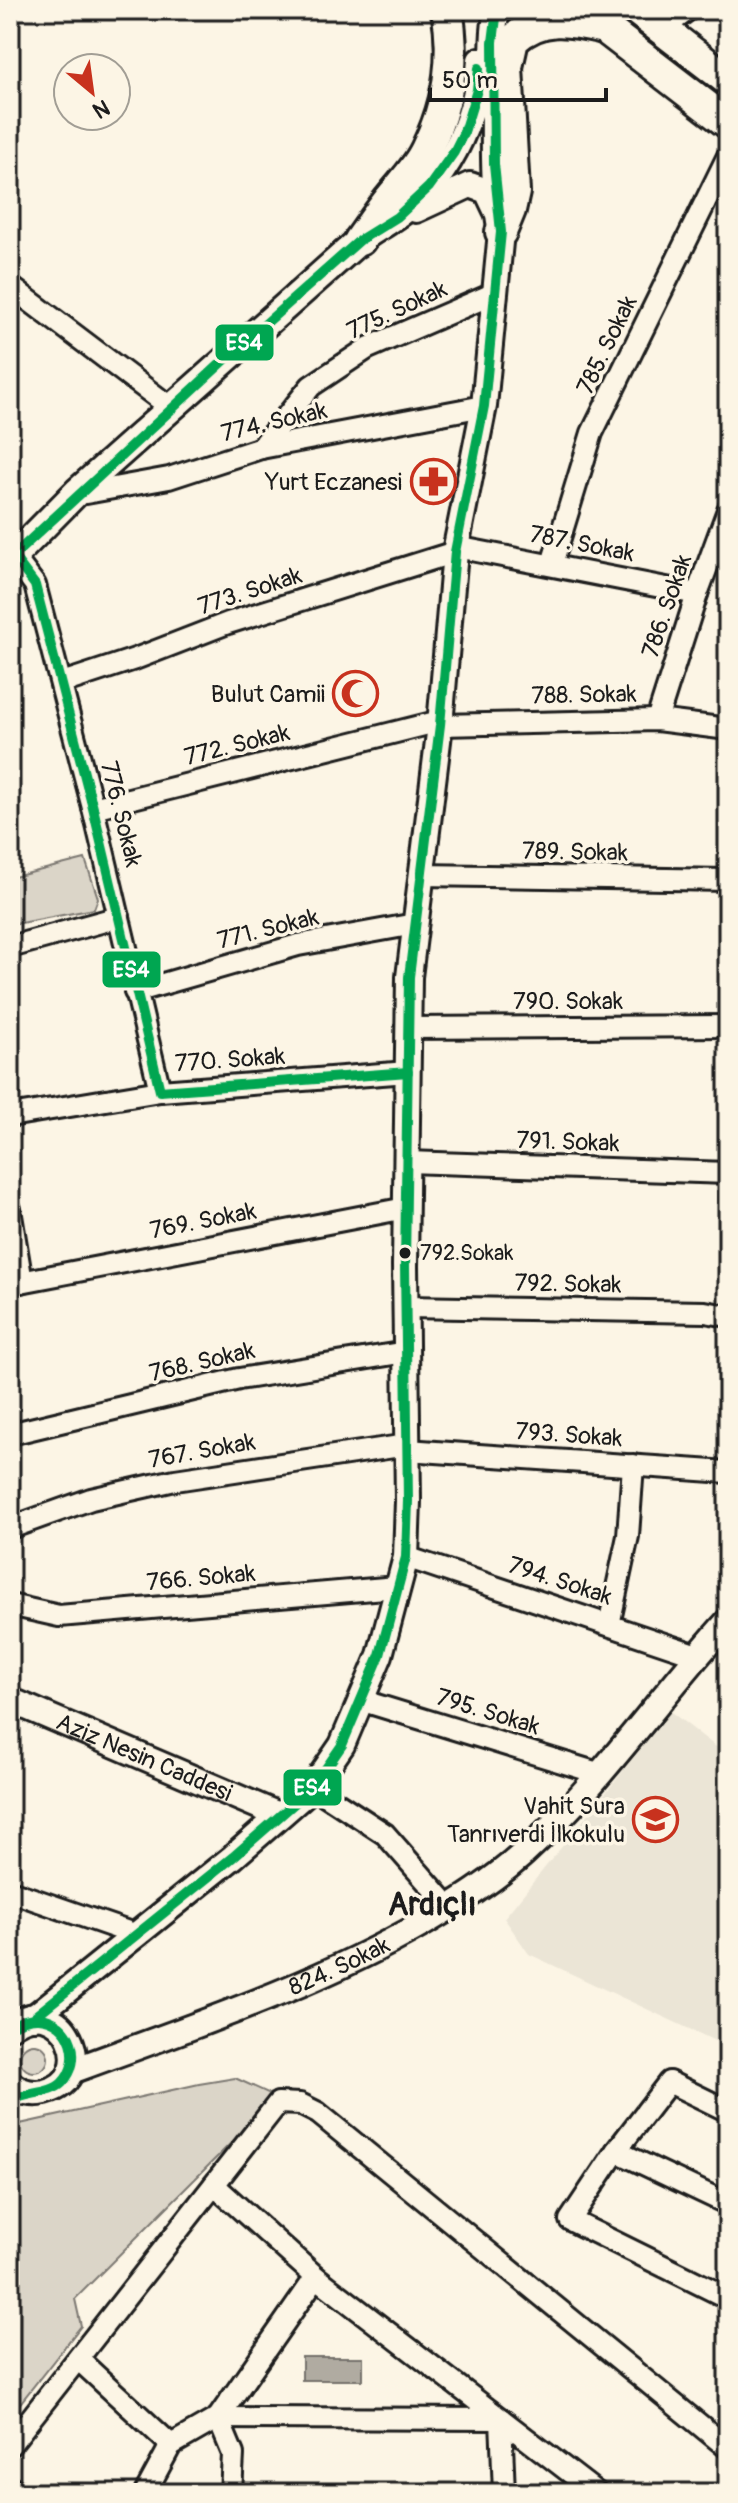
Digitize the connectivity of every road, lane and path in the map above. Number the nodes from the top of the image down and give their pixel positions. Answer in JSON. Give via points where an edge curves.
{"nodes":[{"id":1,"x":447,"y":10,"type":"edge"},
{"id":2,"x":483,"y":10,"type":"edge"},
{"id":3,"x":497,"y":10,"type":"edge"},
{"id":4,"x":637,"y":10,"type":"edge"},
{"id":5,"x":688,"y":10,"type":"edge"},
{"id":6,"x":593,"y":19,"type":"edge"},
{"id":7,"x":662,"y":29,"type":"junction"},
{"id":8,"x":728,"y":80,"type":"edge"},
{"id":9,"x":728,"y":123,"type":"edge"},
{"id":10,"x":728,"y":156,"type":"edge"},
{"id":11,"x":395,"y":219,"type":"junction"},
{"id":12,"x":498,"y":221,"type":"junction"},
{"id":13,"x":360,"y":240,"type":"junction"},
{"id":14,"x":10,"y":286,"type":"edge"},
{"id":15,"x":493,"y":294,"type":"junction"},
{"id":16,"x":484,"y":406,"type":"junction"},
{"id":17,"x":170,"y":407,"type":"junction"},
{"id":18,"x":261,"y":448,"type":"junction"},
{"id":19,"x":78,"y":491,"type":"junction"},
{"id":20,"x":728,"y":510,"type":"edge"},
{"id":21,"x":456,"y":550,"type":"junction"},
{"id":22,"x":12,"y":558,"type":"edge"},
{"id":23,"x":552,"y":564,"type":"junction"},
{"id":24,"x":697,"y":594,"type":"junction"},
{"id":25,"x":62,"y":683,"type":"junction"},
{"id":26,"x":657,"y":720,"type":"junction"},
{"id":27,"x":440,"y":723,"type":"junction"},
{"id":28,"x":728,"y":729,"type":"edge"},
{"id":29,"x":93,"y":808,"type":"junction"},
{"id":30,"x":420,"y":875,"type":"junction"},
{"id":31,"x":728,"y":880,"type":"edge"},
{"id":32,"x":119,"y":917,"type":"junction"},
{"id":33,"x":415,"y":924,"type":"junction"},
{"id":34,"x":10,"y":947,"type":"edge"},
{"id":35,"x":135,"y":992,"type":"junction"},
{"id":36,"x":728,"y":1026,"type":"edge"},
{"id":37,"x":409,"y":1028,"type":"junction"},
{"id":38,"x":408,"y":1072,"type":"junction"},
{"id":39,"x":160,"y":1091,"type":"junction"},
{"id":40,"x":10,"y":1116,"type":"edge"},
{"id":41,"x":407,"y":1162,"type":"junction"},
{"id":42,"x":728,"y":1173,"type":"edge"},
{"id":43,"x":406,"y":1208,"type":"junction"},
{"id":44,"x":10,"y":1209,"type":"edge"},
{"id":45,"x":16,"y":1283,"type":"edge"},
{"id":46,"x":406,"y":1307,"type":"junction"},
{"id":47,"x":728,"y":1316,"type":"edge"},
{"id":48,"x":406,"y":1352,"type":"junction"},
{"id":49,"x":10,"y":1434,"type":"edge"},
{"id":50,"x":407,"y":1448,"type":"junction"},
{"id":51,"x":633,"y":1465,"type":"junction"},
{"id":52,"x":728,"y":1472,"type":"edge"},
{"id":53,"x":10,"y":1528,"type":"edge"},
{"id":54,"x":406,"y":1557,"type":"junction"},
{"id":55,"x":397,"y":1587,"type":"junction"},
{"id":56,"x":10,"y":1605,"type":"edge"},
{"id":57,"x":728,"y":1621,"type":"edge"},
{"id":58,"x":609,"y":1625,"type":"junction"},
{"id":59,"x":697,"y":1655,"type":"junction"},
{"id":60,"x":10,"y":1700,"type":"edge"},
{"id":61,"x":360,"y":1700,"type":"junction"},
{"id":62,"x":601,"y":1774,"type":"junction"},
{"id":63,"x":313,"y":1787,"type":"junction"},
{"id":64,"x":279,"y":1815,"type":"junction"},
{"id":65,"x":10,"y":1891,"type":"edge"},
{"id":66,"x":450,"y":1908,"type":"junction"},
{"id":67,"x":134,"y":1934,"type":"junction"},
{"id":68,"x":18,"y":2022,"type":"edge"},
{"id":69,"x":71,"y":2071,"type":"junction"},
{"id":70,"x":15,"y":2092,"type":"edge"},
{"id":71,"x":728,"y":2111,"type":"edge"},
{"id":72,"x":616,"y":2151,"type":"junction"},
{"id":73,"x":214,"y":2185,"type":"junction"},
{"id":74,"x":728,"y":2204,"type":"edge"},
{"id":75,"x":316,"y":2277,"type":"junction"},
{"id":76,"x":728,"y":2298,"type":"edge"},
{"id":77,"x":78,"y":2359,"type":"junction"},
{"id":78,"x":218,"y":2418,"type":"junction"},
{"id":79,"x":501,"y":2419,"type":"junction"},
{"id":80,"x":10,"y":2445,"type":"edge"},
{"id":81,"x":171,"y":2445,"type":"junction"},
{"id":82,"x":728,"y":2448,"type":"edge"},
{"id":83,"x":10,"y":2486,"type":"edge"},
{"id":84,"x":18,"y":2493,"type":"edge"},
{"id":85,"x":145,"y":2493,"type":"edge"},
{"id":86,"x":231,"y":2493,"type":"edge"},
{"id":87,"x":504,"y":2493,"type":"edge"},
{"id":88,"x":597,"y":2493,"type":"edge"}],
"edges":[{"from":1,"to":13,"type":"main road","via":[[451,60],[438,121],[411,175]]},
{"from":2,"to":11,"type":"street","via":[[478,86],[462,139],[440,174]]},
{"from":3,"to":12,"type":"street","via":[[493,55]]},
{"from":4,"to":7,"type":"main road"},
{"from":5,"to":7,"type":"street"},
{"from":6,"to":9,"type":"main road"},
{"from":6,"to":12,"type":"main road","via":[[548,20],[513,40],[507,67],[514,192],[510,210]]},
{"from":7,"to":8,"type":"main road"},
{"from":10,"to":23,"type":"street","name":"785. Sokak","via":[[592,433]]},
{"from":11,"to":12,"type":"street","via":[[470,185],[487,191]]},
{"from":11,"to":13,"type":"street"},
{"from":12,"to":15,"type":"street"},
{"from":13,"to":17,"type":"main road"},
{"from":14,"to":17,"type":"street"},
{"from":15,"to":16,"type":"street"},
{"from":15,"to":18,"type":"street","name":"775. Sokak","via":[[368,348],[311,386]]},
{"from":16,"to":18,"type":"street","name":"774. Sokak"},
{"from":16,"to":21,"type":"street"},
{"from":17,"to":19,"type":"main road"},
{"from":18,"to":19,"type":"street","name":"774. Sokak","via":[[169,478]]},
{"from":19,"to":22,"type":"main road"},
{"from":20,"to":24,"type":"street","name":"786. Sokak"},
{"from":21,"to":23,"type":"street","name":"787. Sokak"},
{"from":21,"to":25,"type":"street","name":"773. Sokak"},
{"from":21,"to":27,"type":"street"},
{"from":22,"to":25,"type":"street","name":"776. Sokak","via":[[35,585]]},
{"from":23,"to":24,"type":"street","name":"787. Sokak"},
{"from":24,"to":26,"type":"street","name":"786. Sokak"},
{"from":25,"to":29,"type":"street","name":"776. Sokak"},
{"from":26,"to":27,"type":"street","name":"788. Sokak"},
{"from":26,"to":28,"type":"street","name":"788. Sokak"},
{"from":27,"to":29,"type":"street","name":"772. Sokak"},
{"from":27,"to":30,"type":"street"},
{"from":29,"to":32,"type":"street","name":"776. Sokak"},
{"from":30,"to":31,"type":"street","name":"789. Sokak"},
{"from":30,"to":33,"type":"street"},
{"from":32,"to":34,"type":"street"},
{"from":32,"to":35,"type":"street","name":"776. Sokak"},
{"from":33,"to":35,"type":"street","name":"771. Sokak","via":[[298,945]]},
{"from":33,"to":37,"type":"street"},
{"from":35,"to":39,"type":"street","name":"776. Sokak"},
{"from":36,"to":37,"type":"street","name":"790. Sokak"},
{"from":37,"to":38,"type":"street"},
{"from":38,"to":39,"type":"street","name":"770. Sokak"},
{"from":38,"to":41,"type":"street"},
{"from":39,"to":40,"type":"street","name":"770. Sokak"},
{"from":41,"to":42,"type":"street","name":"791. Sokak"},
{"from":41,"to":43,"type":"street"},
{"from":43,"to":45,"type":"street","name":"769. Sokak"},
{"from":43,"to":46,"type":"street"},
{"from":44,"to":45,"type":"street"},
{"from":46,"to":47,"type":"street","name":"792. Sokak"},
{"from":46,"to":48,"type":"street"},
{"from":48,"to":49,"type":"street","name":"768. Sokak","via":[[239,1379]]},
{"from":48,"to":50,"type":"street"},
{"from":50,"to":51,"type":"street","name":"793. Sokak"},
{"from":50,"to":53,"type":"street","name":"767. Sokak","via":[[175,1480],[91,1499]]},
{"from":50,"to":54,"type":"street"},
{"from":51,"to":52,"type":"street","name":"793. Sokak"},
{"from":51,"to":58,"type":"street","via":[[628,1536]]},
{"from":54,"to":55,"type":"street"},
{"from":54,"to":58,"type":"street","name":"794. Sokak"},
{"from":55,"to":56,"type":"street","name":"766. Sokak","via":[[59,1616]]},
{"from":55,"to":61,"type":"street","via":[[380,1655]]},
{"from":57,"to":59,"type":"street","name":"824. Sokak"},
{"from":58,"to":59,"type":"street","name":"794. Sokak"},
{"from":59,"to":62,"type":"street","name":"824. Sokak"},
{"from":60,"to":64,"type":"street","name":"Aziz Nesin Caddesi"},
{"from":61,"to":62,"type":"street","name":"795. Sokak"},
{"from":61,"to":63,"type":"street","via":[[342,1745]]},
{"from":62,"to":66,"type":"street","name":"824. Sokak","via":[[523,1854]]},
{"from":63,"to":64,"type":"street"},
{"from":63,"to":66,"type":"street","via":[[385,1834]]},
{"from":64,"to":67,"type":"street"},
{"from":65,"to":67,"type":"street"},
{"from":66,"to":69,"type":"street","name":"824. Sokak","via":[[292,1989]]},
{"from":67,"to":68,"type":"street"},
{"from":68,"to":69,"type":"street","via":[[51,2020],[61,2026],[73,2047]]},
{"from":69,"to":70,"type":"street","name":"824. Sokak","via":[[52,2090]]},
{"from":71,"to":72,"type":"street","via":[[669,2082]]},
{"from":72,"to":74,"type":"street"},
{"from":72,"to":76,"type":"street","via":[[570,2220]]},
{"from":73,"to":75,"type":"street"},
{"from":73,"to":77,"type":"street"},
{"from":73,"to":82,"type":"street","via":[[278,2103],[300,2104],[318,2113]]},
{"from":75,"to":78,"type":"street"},
{"from":75,"to":79,"type":"street"},
{"from":77,"to":80,"type":"street"},
{"from":77,"to":81,"type":"street"},
{"from":78,"to":79,"type":"street"},
{"from":78,"to":81,"type":"street"},
{"from":78,"to":86,"type":"street","via":[[233,2454]]},
{"from":79,"to":87,"type":"street"},
{"from":79,"to":88,"type":"street"},
{"from":81,"to":85,"type":"street"},
{"from":83,"to":84,"type":"street"}]}
